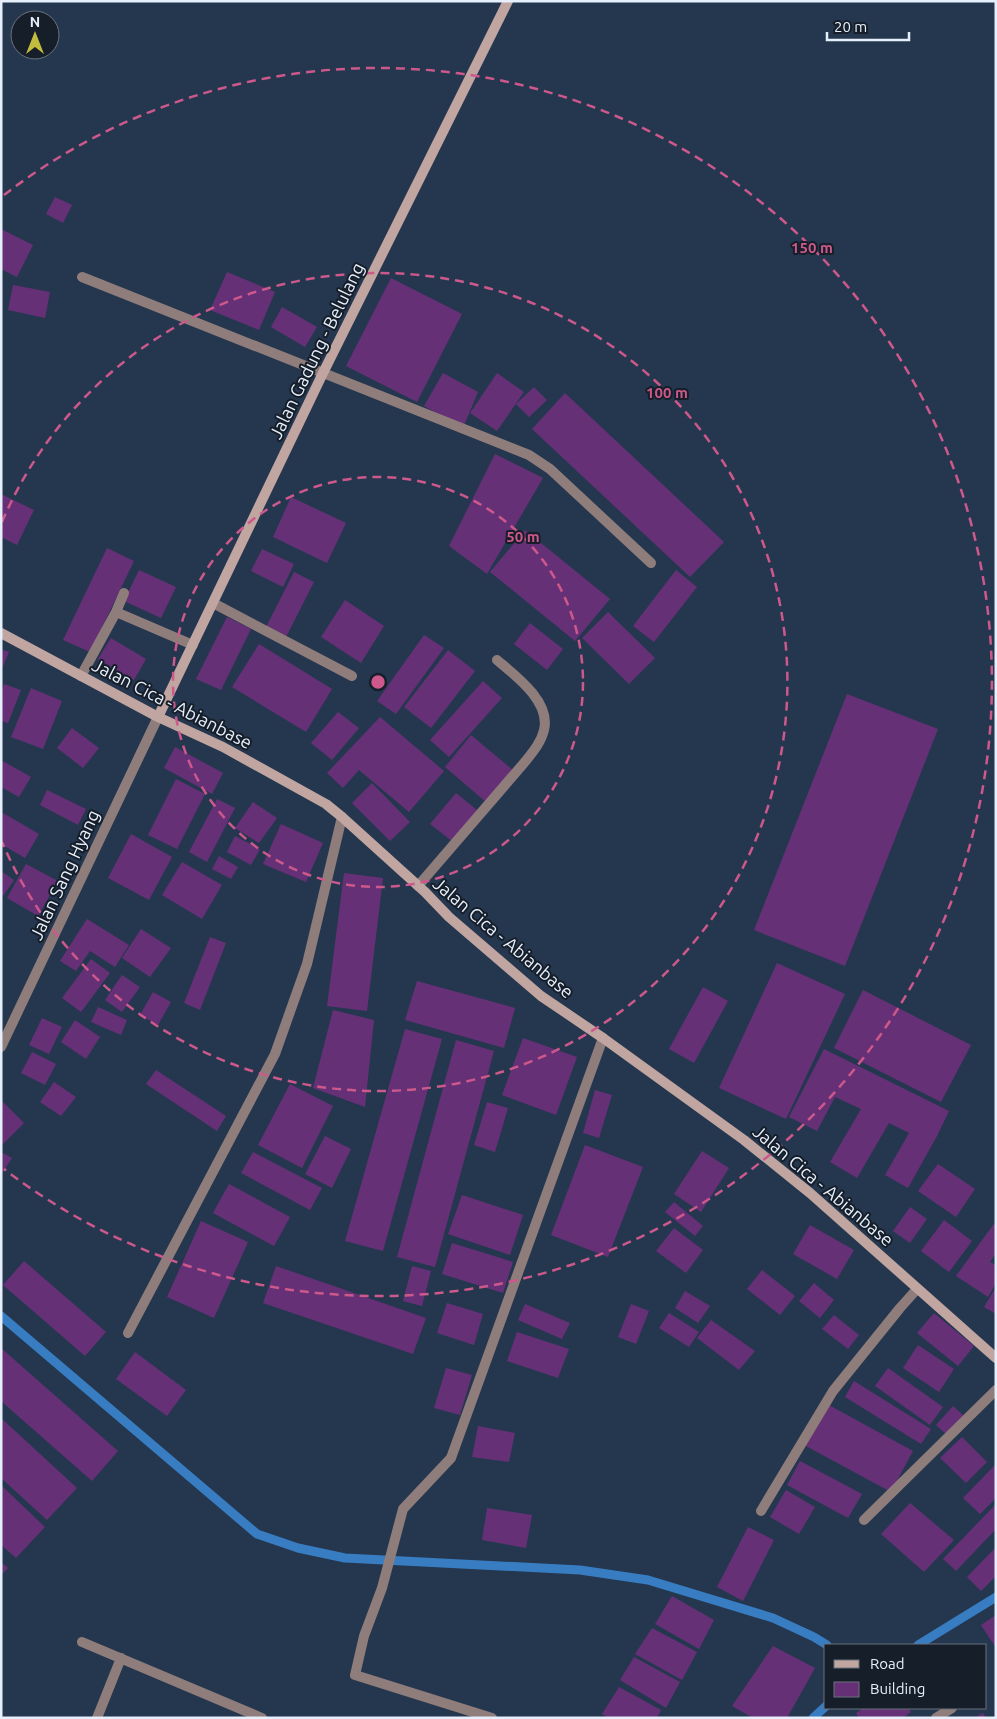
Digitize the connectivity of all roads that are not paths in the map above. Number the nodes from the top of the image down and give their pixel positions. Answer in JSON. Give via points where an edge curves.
{"nodes":[{"id":1,"x":508,"y":1,"type":"edge"},
{"id":2,"x":82,"y":277,"type":"dead end"},
{"id":3,"x":323,"y":373,"type":"junction"},
{"id":4,"x":651,"y":563,"type":"dead end"},
{"id":5,"x":124,"y":593,"type":"dead end"},
{"id":6,"x":213,"y":603,"type":"junction"},
{"id":7,"x":116,"y":612,"type":"junction"},
{"id":8,"x":1,"y":633,"type":"edge"},
{"id":9,"x":193,"y":645,"type":"junction"},
{"id":10,"x":497,"y":660,"type":"dead end"},
{"id":11,"x":81,"y":676,"type":"junction"},
{"id":12,"x":352,"y":676,"type":"dead end"},
{"id":13,"x":158,"y":717,"type":"junction"},
{"id":14,"x":342,"y":817,"type":"junction"},
{"id":15,"x":418,"y":886,"type":"junction"},
{"id":16,"x":603,"y":1038,"type":"junction"},
{"id":17,"x":1,"y":1047,"type":"edge"},
{"id":18,"x":917,"y":1290,"type":"junction"},
{"id":19,"x":128,"y":1333,"type":"dead end"},
{"id":20,"x":996,"y":1358,"type":"edge"},
{"id":21,"x":996,"y":1390,"type":"edge"},
{"id":22,"x":761,"y":1511,"type":"dead end"},
{"id":23,"x":864,"y":1520,"type":"dead end"},
{"id":24,"x":82,"y":1642,"type":"dead end"},
{"id":25,"x":121,"y":1658,"type":"junction"},
{"id":26,"x":950,"y":1709,"type":"edge"},
{"id":27,"x":97,"y":1718,"type":"edge"},
{"id":28,"x":262,"y":1718,"type":"edge"},
{"id":29,"x":492,"y":1718,"type":"edge"},
{"id":30,"x":936,"y":1718,"type":"edge"}],
"edges":[{"from":1,"to":3,"type":"street","name":"Jalan Gadung - Belulang"},
{"from":2,"to":3,"type":"street"},
{"from":3,"to":4,"type":"street","via":[[529,455],[550,469]]},
{"from":3,"to":6,"type":"street","name":"Jalan Gadung - Belulang"},
{"from":5,"to":7,"type":"street"},
{"from":6,"to":9,"type":"street","name":"Jalan Gadung - Belulang"},
{"from":6,"to":12,"type":"street"},
{"from":7,"to":9,"type":"street"},
{"from":7,"to":11,"type":"street"},
{"from":8,"to":11,"type":"street","name":"Jalan Cica - Abianbase"},
{"from":9,"to":13,"type":"street","name":"Jalan Gadung - Belulang"},
{"from":10,"to":15,"type":"street","via":[[538,698],[545,722],[543,733],[538,746]]},
{"from":11,"to":13,"type":"street","name":"Jalan Cica - Abianbase"},
{"from":13,"to":14,"type":"street","name":"Jalan Cica - Abianbase","via":[[271,773],[326,804]]},
{"from":13,"to":17,"type":"street","name":"Jalan Sang Hyang"},
{"from":14,"to":15,"type":"street","name":"Jalan Cica - Abianbase"},
{"from":14,"to":19,"type":"street","via":[[307,964],[275,1054]]},
{"from":15,"to":16,"type":"street","name":"Jalan Cica - Abianbase","via":[[541,996]]},
{"from":16,"to":18,"type":"street","name":"Jalan Cica - Abianbase","via":[[796,1181]]},
{"from":16,"to":29,"type":"street","via":[[450,1458],[403,1509],[354,1675]]},
{"from":18,"to":20,"type":"street","name":"Jalan Cica - Abianbase"},
{"from":18,"to":22,"type":"street","via":[[833,1391]]},
{"from":21,"to":23,"type":"street"},
{"from":24,"to":25,"type":"street"},
{"from":25,"to":27,"type":"street"},
{"from":25,"to":28,"type":"street"},
{"from":26,"to":30,"type":"street"}]}
